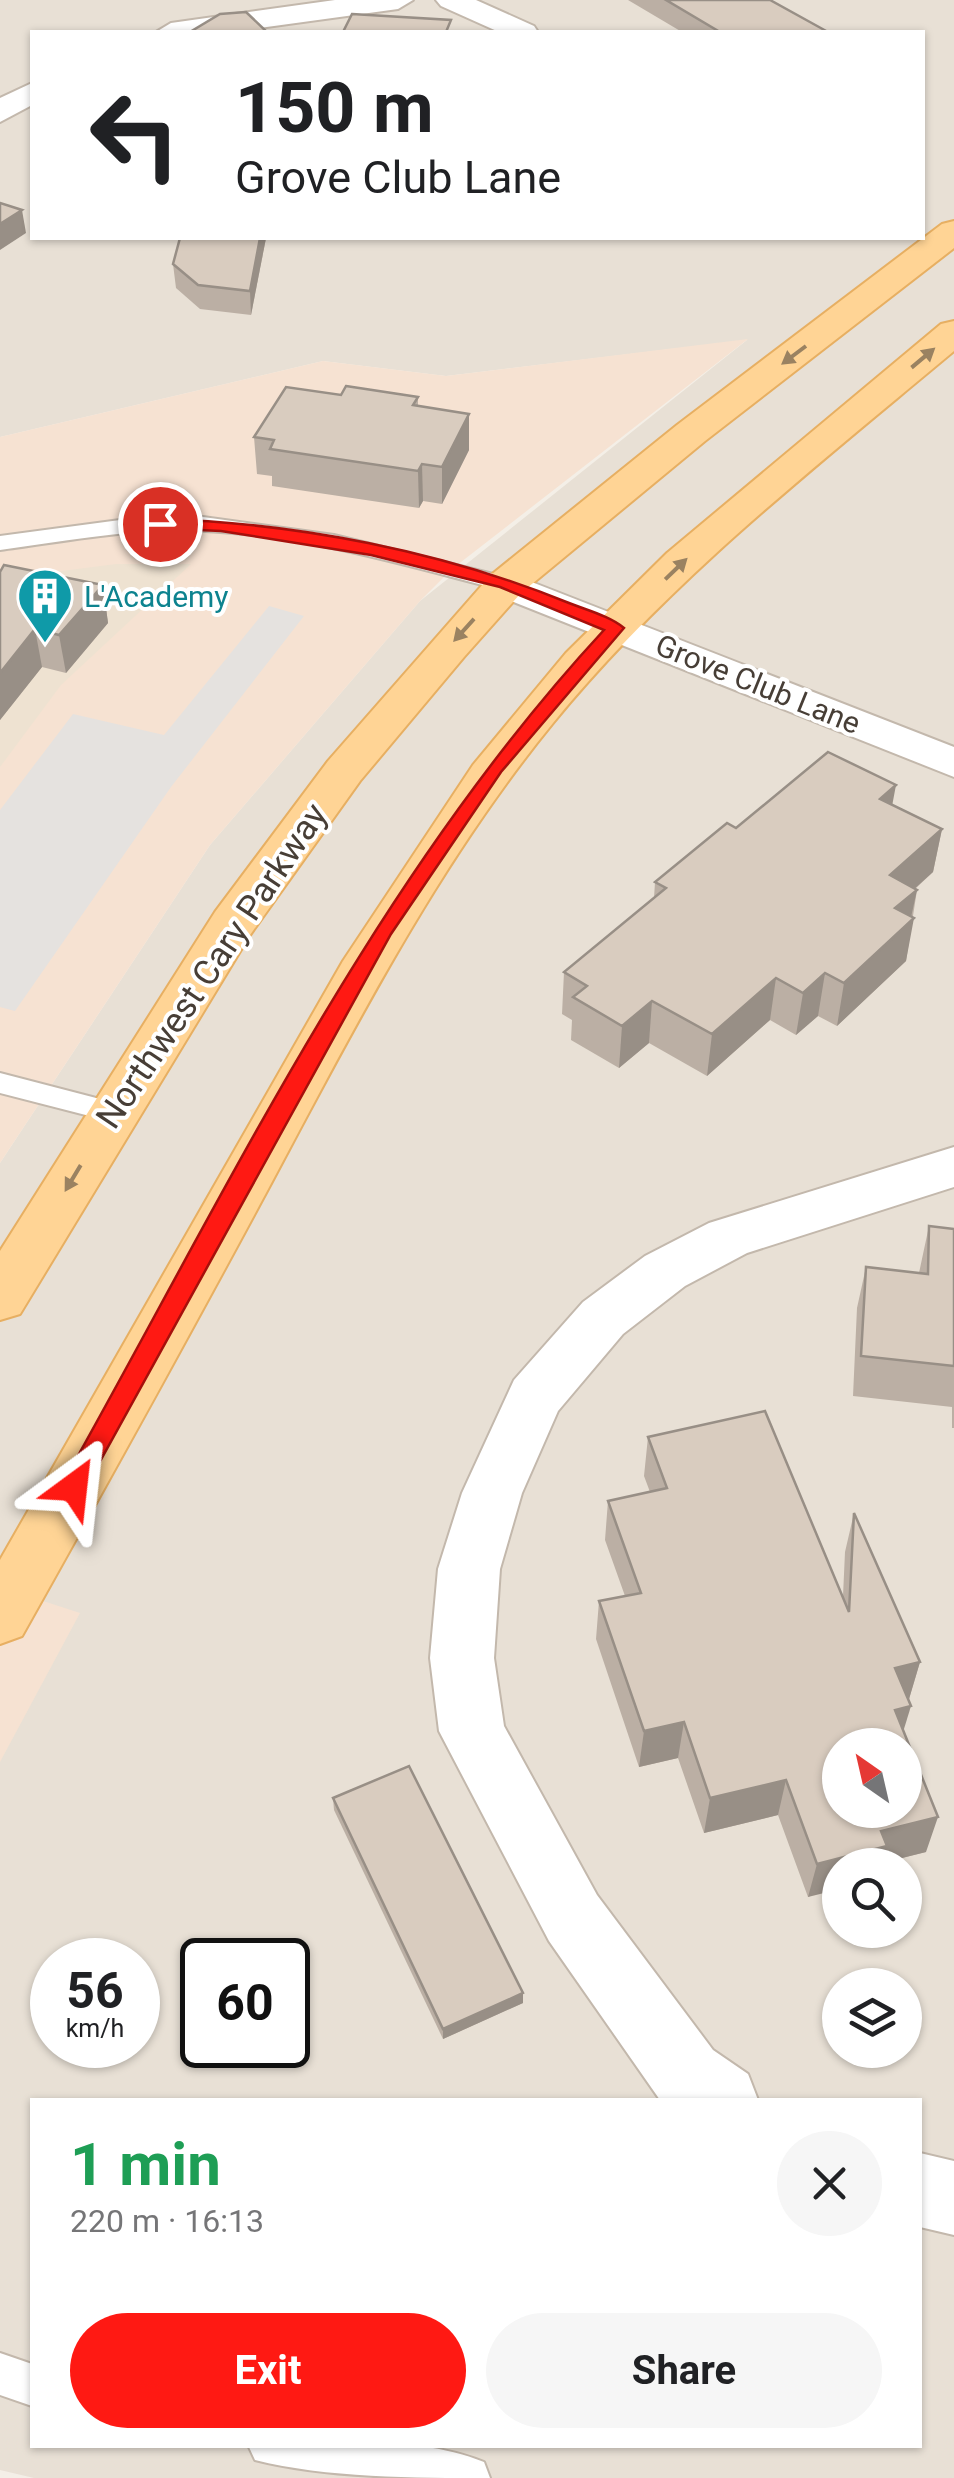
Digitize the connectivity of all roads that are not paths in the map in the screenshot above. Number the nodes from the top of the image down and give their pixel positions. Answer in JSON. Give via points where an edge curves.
{"nodes":[{"id":1,"x":398,"y":0,"type":"edge"},
{"id":2,"x":451,"y":0,"type":"edge"},
{"id":3,"x":185,"y":30,"type":"edge"},
{"id":4,"x":518,"y":30,"type":"edge"},
{"id":5,"x":30,"y":93,"type":"edge"},
{"id":6,"x":0,"y":112,"type":"edge"},
{"id":7,"x":954,"y":231,"type":"edge"},
{"id":8,"x":954,"y":332,"type":"edge"},
{"id":9,"x":0,"y":544,"type":"edge"},
{"id":10,"x":506,"y":584,"type":"junction"},
{"id":11,"x":615,"y":628,"type":"junction"},
{"id":12,"x":954,"y":762,"type":"edge"},
{"id":13,"x":0,"y":1082,"type":"edge"},
{"id":14,"x":113,"y":1112,"type":"junction"},
{"id":15,"x":954,"y":1167,"type":"edge"},
{"id":16,"x":0,"y":1298,"type":"edge"},
{"id":17,"x":0,"y":1616,"type":"edge"},
{"id":18,"x":719,"y":2098,"type":"edge"},
{"id":19,"x":922,"y":2190,"type":"edge"},
{"id":20,"x":954,"y":2198,"type":"edge"},
{"id":21,"x":0,"y":2374,"type":"edge"},
{"id":22,"x":30,"y":2385,"type":"edge"},
{"id":23,"x":288,"y":2448,"type":"edge"},
{"id":24,"x":468,"y":2478,"type":"edge"}],
"edges":[{"from":1,"to":3,"type":"street"},
{"from":2,"to":4,"type":"street"},
{"from":5,"to":6,"type":"street"},
{"from":7,"to":10,"type":"main road","name":"Northwest Cary Parkway","one_way":true},
{"from":11,"to":8,"type":"main road","one_way":true,"via":[[697,549]]},
{"from":9,"to":10,"type":"lane","via":[[160,524],[221,526],[371,550]]},
{"from":10,"to":11,"type":"street","name":"Grove Club Lane"},
{"from":10,"to":14,"type":"main road","name":"Northwest Cary Parkway","one_way":true,"via":[[344,772],[232,924]]},
{"from":11,"to":12,"type":"street","name":"Grove Club Lane"},
{"from":11,"to":17,"type":"main road","via":[[494,768],[382,931]]},
{"from":13,"to":14,"type":"lane"},
{"from":14,"to":16,"type":"main road","name":"Northwest Cary Parkway","one_way":true},
{"from":15,"to":18,"type":"street","via":[[728,1238],[665,1271],[603,1318],[534,1397],[492,1493],[470,1569],[462,1658],[472,1731],[572,1918],[686,2076]]},
{"from":19,"to":20,"type":"street"},
{"from":21,"to":22,"type":"lane"},
{"from":23,"to":24,"type":"lane"}]}
